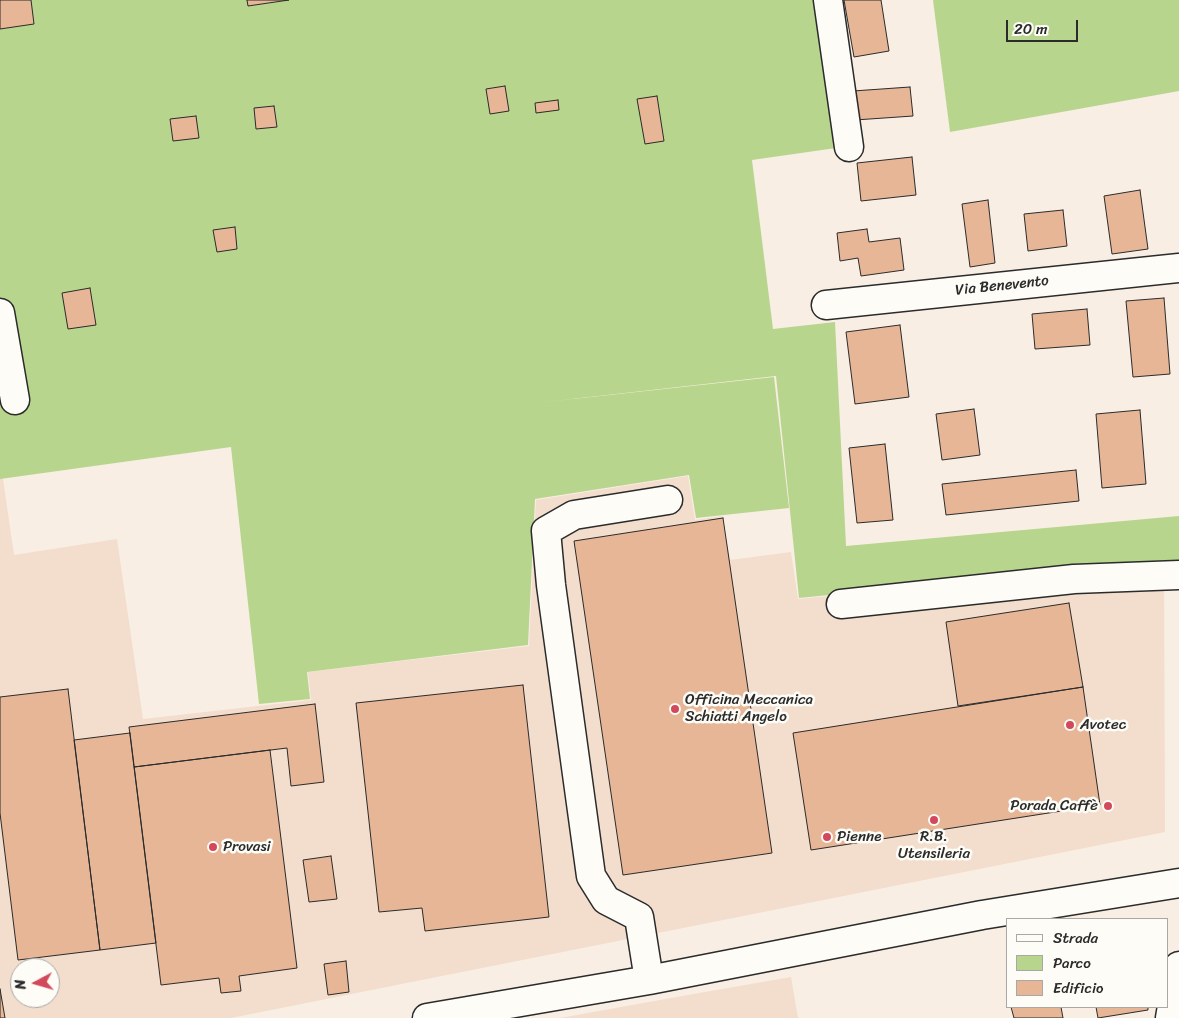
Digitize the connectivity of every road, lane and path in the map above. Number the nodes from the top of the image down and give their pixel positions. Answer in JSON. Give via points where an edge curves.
{"nodes":[{"id":1,"x":828,"y":0,"type":"edge"},
{"id":2,"x":849,"y":147,"type":"dead end"},
{"id":3,"x":1179,"y":268,"type":"edge"},
{"id":4,"x":826,"y":305,"type":"dead end"},
{"id":5,"x":0,"y":313,"type":"edge"},
{"id":6,"x":15,"y":400,"type":"dead end"},
{"id":7,"x":668,"y":500,"type":"dead end"},
{"id":8,"x":1179,"y":575,"type":"edge"},
{"id":9,"x":841,"y":604,"type":"dead end"},
{"id":10,"x":1179,"y":883,"type":"edge"},
{"id":11,"x":1179,"y":966,"type":"edge"},
{"id":12,"x":649,"y":980,"type":"junction"},
{"id":13,"x":427,"y":1018,"type":"edge"},
{"id":14,"x":1170,"y":1018,"type":"edge"}],
"edges":[{"from":1,"to":2,"type":"street"},
{"from":3,"to":4,"type":"street","name":"Via Benevento"},
{"from":5,"to":6,"type":"street"},
{"from":7,"to":12,"type":"street","via":[[574,515],[546,531],[591,876],[606,900],[639,917]]},
{"from":8,"to":9,"type":"street","via":[[1074,579]]},
{"from":10,"to":12,"type":"street","via":[[982,915]]},
{"from":11,"to":14,"type":"street"},
{"from":12,"to":13,"type":"street"}]}
